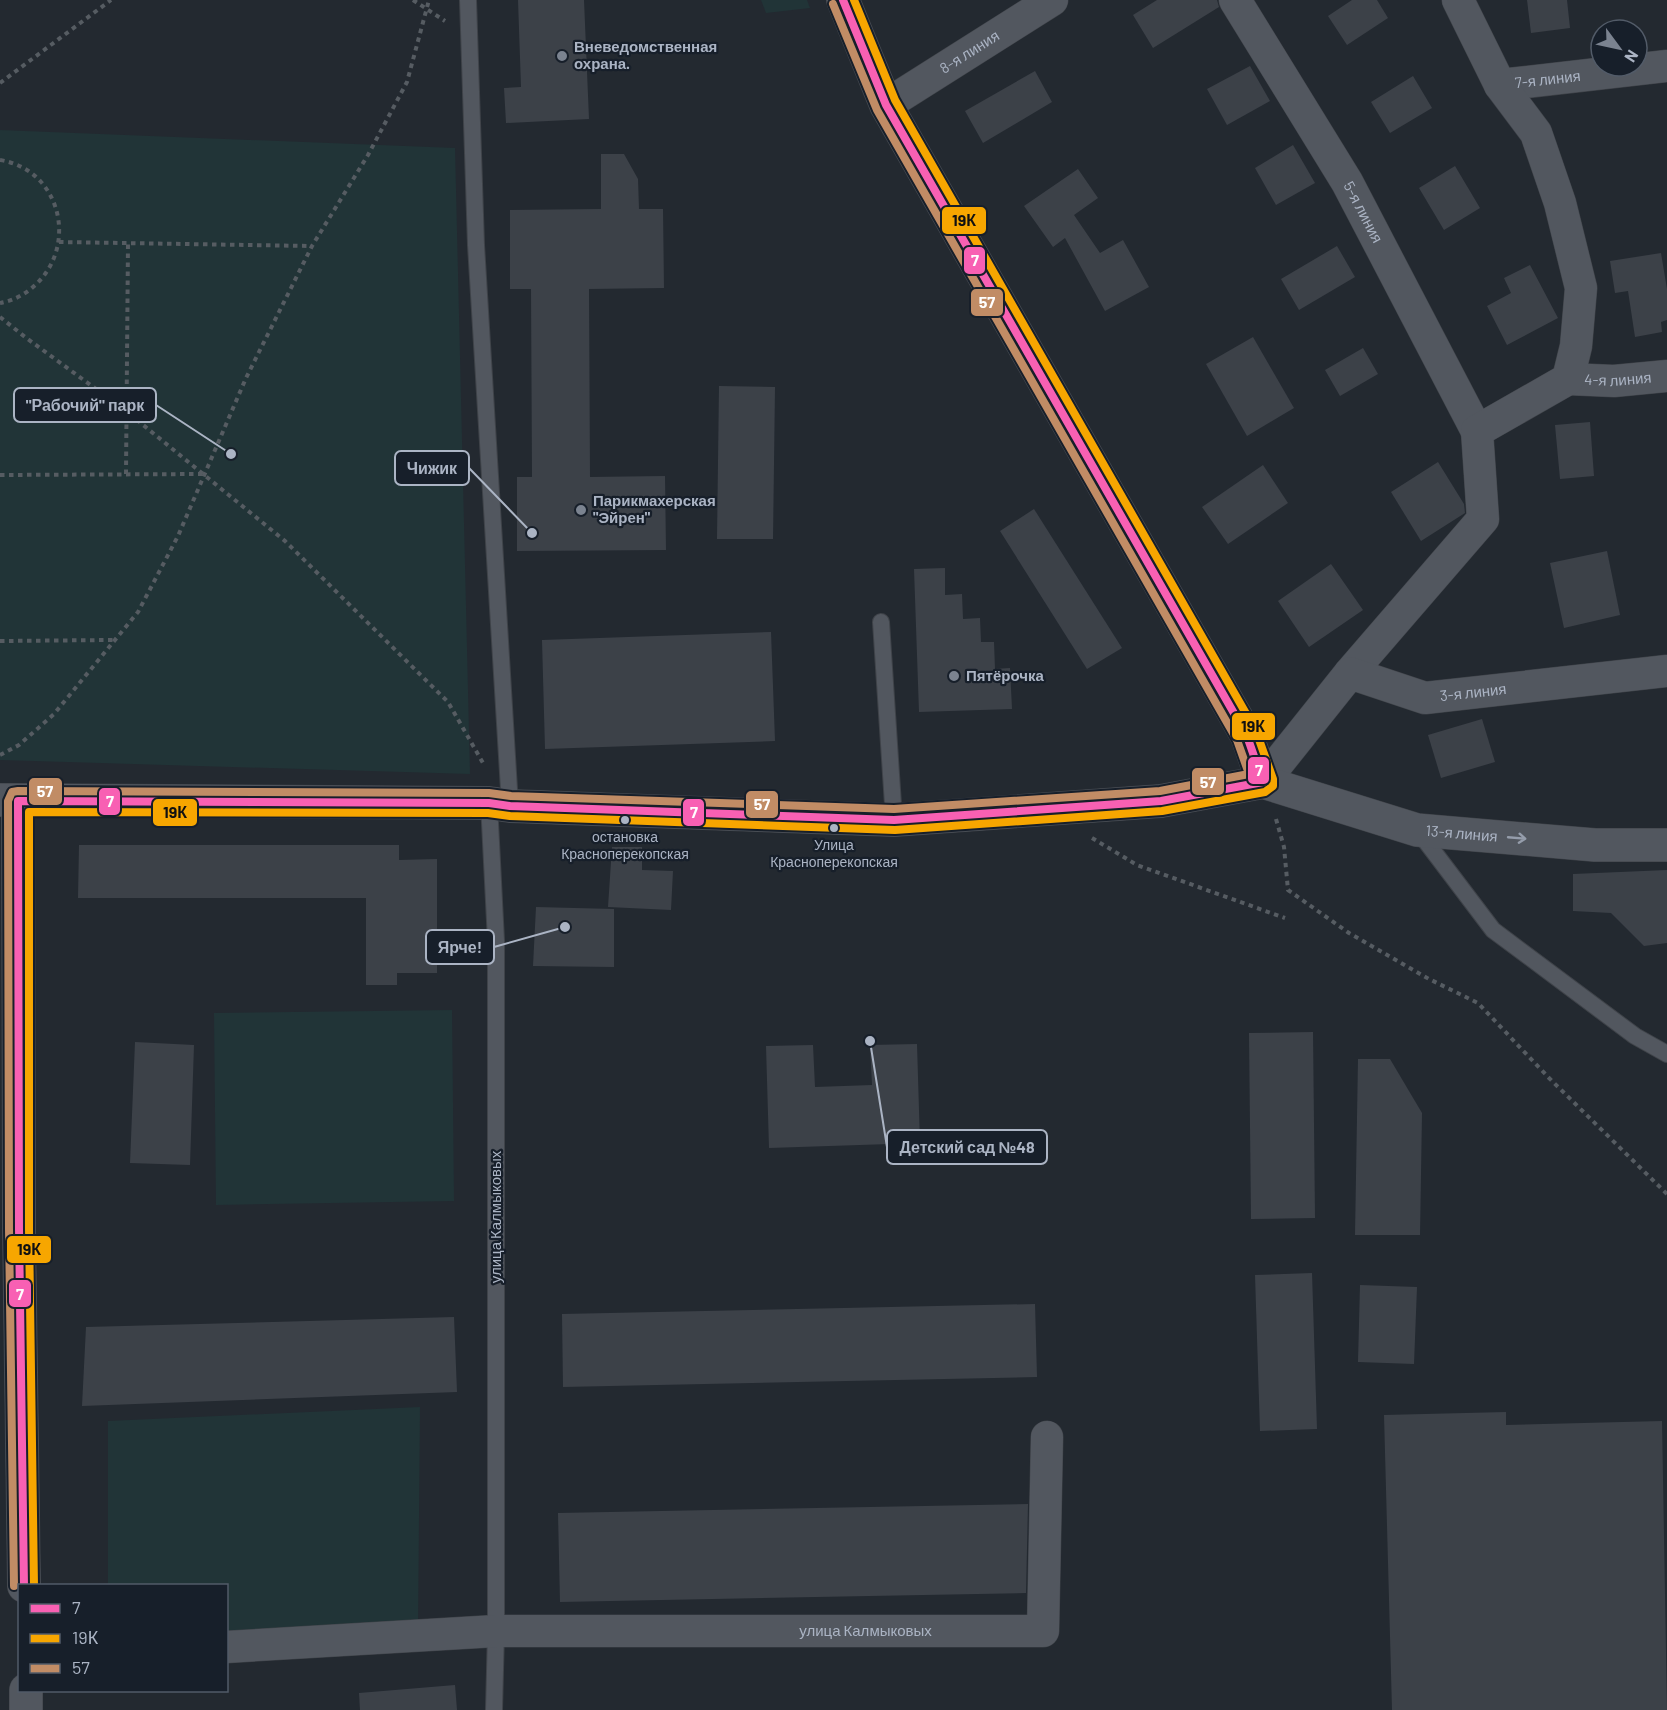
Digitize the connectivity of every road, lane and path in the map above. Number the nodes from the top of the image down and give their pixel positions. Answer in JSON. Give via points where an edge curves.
{"nodes":[{"id":1,"x":111,"y":0,"type":"edge"},
{"id":2,"x":413,"y":0,"type":"edge"},
{"id":3,"x":429,"y":0,"type":"edge"},
{"id":4,"x":468,"y":0,"type":"edge"},
{"id":5,"x":843,"y":0,"type":"edge"},
{"id":6,"x":1052,"y":0,"type":"edge"},
{"id":7,"x":1235,"y":0,"type":"edge"},
{"id":8,"x":1458,"y":0,"type":"edge"},
{"id":9,"x":425,"y":8,"type":"junction"},
{"id":10,"x":469,"y":36,"type":"junction"},
{"id":11,"x":1667,"y":66,"type":"edge"},
{"id":12,"x":0,"y":83,"type":"edge"},
{"id":13,"x":1500,"y":85,"type":"junction"},
{"id":14,"x":886,"y":105,"type":"junction"},
{"id":15,"x":0,"y":160,"type":"edge"},
{"id":16,"x":59,"y":242,"type":"junction"},
{"id":17,"x":128,"y":243,"type":"junction"},
{"id":18,"x":312,"y":246,"type":"junction"},
{"id":19,"x":0,"y":303,"type":"edge"},
{"id":20,"x":0,"y":317,"type":"edge"},
{"id":21,"x":1667,"y":376,"type":"edge"},
{"id":22,"x":1568,"y":380,"type":"junction"},
{"id":23,"x":126,"y":411,"type":"junction"},
{"id":24,"x":1477,"y":431,"type":"junction"},
{"id":25,"x":126,"y":474,"type":"junction"},
{"id":26,"x":204,"y":474,"type":"junction"},
{"id":27,"x":0,"y":475,"type":"edge"},
{"id":28,"x":881,"y":622,"type":"dead end"},
{"id":29,"x":0,"y":640,"type":"edge"},
{"id":30,"x":114,"y":640,"type":"junction"},
{"id":31,"x":1667,"y":671,"type":"edge"},
{"id":32,"x":1350,"y":673,"type":"junction"},
{"id":33,"x":0,"y":754,"type":"edge"},
{"id":34,"x":1263,"y":782,"type":"junction"},
{"id":35,"x":9,"y":801,"type":"edge"},
{"id":36,"x":500,"y":805,"type":"junction"},
{"id":37,"x":894,"y":820,"type":"junction"},
{"id":38,"x":1417,"y":830,"type":"junction"},
{"id":39,"x":1090,"y":837,"type":"dead end"},
{"id":40,"x":1667,"y":845,"type":"edge"},
{"id":41,"x":1285,"y":918,"type":"dead end"},
{"id":42,"x":9,"y":1013,"type":"edge"},
{"id":43,"x":1667,"y":1054,"type":"edge"},
{"id":44,"x":1667,"y":1194,"type":"edge"},
{"id":45,"x":10,"y":1229,"type":"edge"},
{"id":46,"x":1047,"y":1437,"type":"dead end"},
{"id":47,"x":24,"y":1584,"type":"edge"},
{"id":48,"x":496,"y":1631,"type":"junction"},
{"id":49,"x":228,"y":1647,"type":"edge"},
{"id":50,"x":26,"y":1692,"type":"edge"},
{"id":51,"x":26,"y":1710,"type":"edge"},
{"id":52,"x":494,"y":1710,"type":"edge"}],
"edges":[{"from":1,"to":12,"type":"path"},
{"from":2,"to":9,"type":"path"},
{"from":3,"to":9,"type":"path"},
{"from":4,"to":10,"type":"lane","name":"улица Калмыковых"},
{"from":5,"to":14,"type":"street"},
{"from":6,"to":14,"type":"street","name":"8-я линия"},
{"from":7,"to":24,"type":"street","name":"5-я линия","via":[[1347,182]]},
{"from":8,"to":13,"type":"street"},
{"from":9,"to":10,"type":"path"},
{"from":9,"to":18,"type":"path","via":[[407,82]]},
{"from":10,"to":36,"type":"lane","name":"улица Калмыковых"},
{"from":11,"to":13,"type":"street","name":"7-я линия"},
{"from":13,"to":22,"type":"street","via":[[1536,133],[1560,203],[1581,288],[1576,346]]},
{"from":14,"to":34,"type":"street","via":[[1247,736]]},
{"from":15,"to":16,"type":"path","via":[[33,174],[49,193],[59,216]]},
{"from":16,"to":17,"type":"path"},
{"from":16,"to":19,"type":"path","via":[[42,280],[26,293]]},
{"from":17,"to":18,"type":"path"},
{"from":17,"to":23,"type":"path"},
{"from":18,"to":26,"type":"path","via":[[246,378]]},
{"from":20,"to":23,"type":"path"},
{"from":21,"to":22,"type":"street","name":"4-я линия"},
{"from":22,"to":24,"type":"street"},
{"from":23,"to":25,"type":"path"},
{"from":23,"to":26,"type":"path"},
{"from":24,"to":32,"type":"street","via":[[1483,519]]},
{"from":25,"to":26,"type":"path"},
{"from":25,"to":27,"type":"path"},
{"from":26,"to":30,"type":"path","via":[[178,536],[138,612]]},
{"from":26,"to":36,"type":"path","via":[[285,541],[448,702],[489,772]]},
{"from":28,"to":37,"type":"lane"},
{"from":29,"to":30,"type":"path"},
{"from":30,"to":33,"type":"path","via":[[54,714],[19,745]]},
{"from":31,"to":32,"type":"street","name":"3-я линия","via":[[1425,698]]},
{"from":32,"to":34,"type":"street"},
{"from":34,"to":37,"type":"street","via":[[1161,801]]},
{"from":34,"to":38,"type":"street","name":"13-я линия"},
{"from":34,"to":44,"type":"path","via":[[1284,847],[1287,890],[1349,933],[1478,1003]]},
{"from":35,"to":36,"type":"street"},
{"from":35,"to":42,"type":"street"},
{"from":36,"to":37,"type":"street"},
{"from":36,"to":48,"type":"lane","name":"улица Калмыковых","via":[[496,941]]},
{"from":38,"to":40,"type":"street","name":"13-я линия","one_way":true,"via":[[1595,845]]},
{"from":38,"to":43,"type":"lane","via":[[1493,930],[1635,1036]]},
{"from":39,"to":41,"type":"path","via":[[1137,865]]},
{"from":42,"to":45,"type":"street"},
{"from":45,"to":47,"type":"street"},
{"from":46,"to":48,"type":"street","name":"улица Калмыковых","via":[[1043,1631]]},
{"from":48,"to":49,"type":"street","name":"улица Калмыковых"},
{"from":48,"to":52,"type":"lane"},
{"from":50,"to":51,"type":"street"}]}
